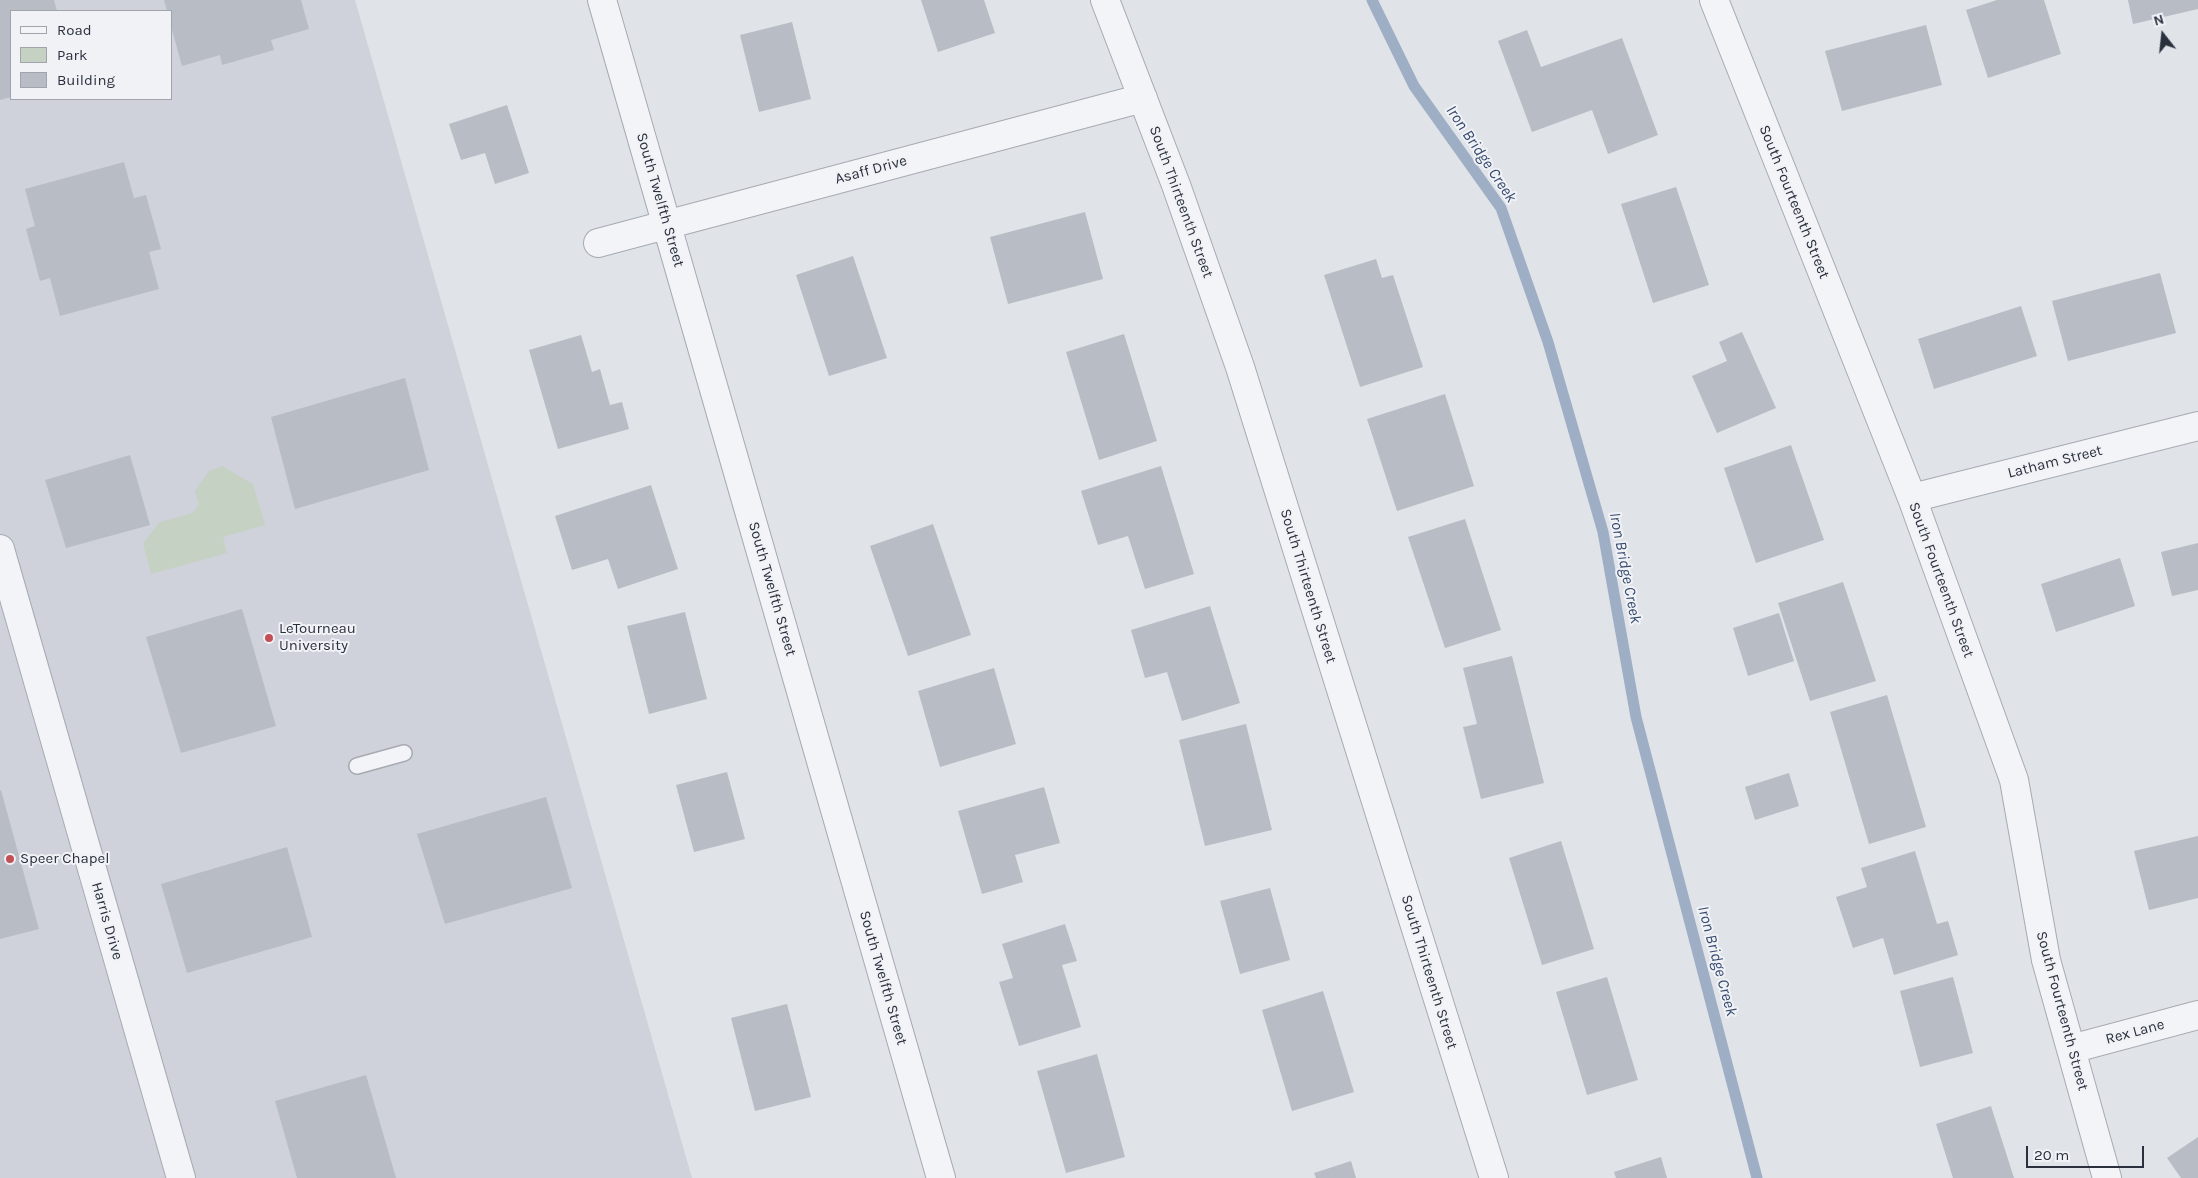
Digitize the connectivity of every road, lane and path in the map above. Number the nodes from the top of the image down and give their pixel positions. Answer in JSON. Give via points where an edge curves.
{"nodes":[{"id":1,"x":602,"y":0,"type":"edge"},
{"id":2,"x":1105,"y":0,"type":"edge"},
{"id":3,"x":1714,"y":0,"type":"edge"},
{"id":4,"x":1144,"y":98,"type":"junction"},
{"id":5,"x":667,"y":224,"type":"junction"},
{"id":6,"x":598,"y":243,"type":"dead end"},
{"id":7,"x":2198,"y":426,"type":"edge"},
{"id":8,"x":1912,"y":498,"type":"junction"},
{"id":9,"x":0,"y":549,"type":"edge"},
{"id":10,"x":404,"y":753,"type":"dead end"},
{"id":11,"x":357,"y":766,"type":"dead end"},
{"id":12,"x":2198,"y":1015,"type":"edge"},
{"id":13,"x":2071,"y":1049,"type":"junction"},
{"id":14,"x":181,"y":1178,"type":"edge"},
{"id":15,"x":940,"y":1178,"type":"edge"},
{"id":16,"x":1494,"y":1178,"type":"edge"},
{"id":17,"x":2108,"y":1178,"type":"edge"}],
"edges":[{"from":1,"to":5,"type":"street","name":"South Twelfth Street"},
{"from":2,"to":4,"type":"street","name":"South Thirteenth Street"},
{"from":3,"to":8,"type":"street","name":"South Fourteenth Street"},
{"from":4,"to":5,"type":"street","name":"Asaff Drive"},
{"from":4,"to":16,"type":"street","name":"South Thirteenth Street","via":[[1240,367]]},
{"from":5,"to":6,"type":"street","name":"Asaff Drive"},
{"from":5,"to":15,"type":"street","name":"South Twelfth Street"},
{"from":7,"to":8,"type":"street","name":"Latham Street"},
{"from":8,"to":13,"type":"street","name":"South Fourteenth Street","via":[[2014,780],[2046,960]]},
{"from":9,"to":14,"type":"street","name":"Harris Drive"},
{"from":10,"to":11,"type":"lane"},
{"from":12,"to":13,"type":"street","name":"Rex Lane"},
{"from":13,"to":17,"type":"street","name":"South Fourteenth Street"}]}
